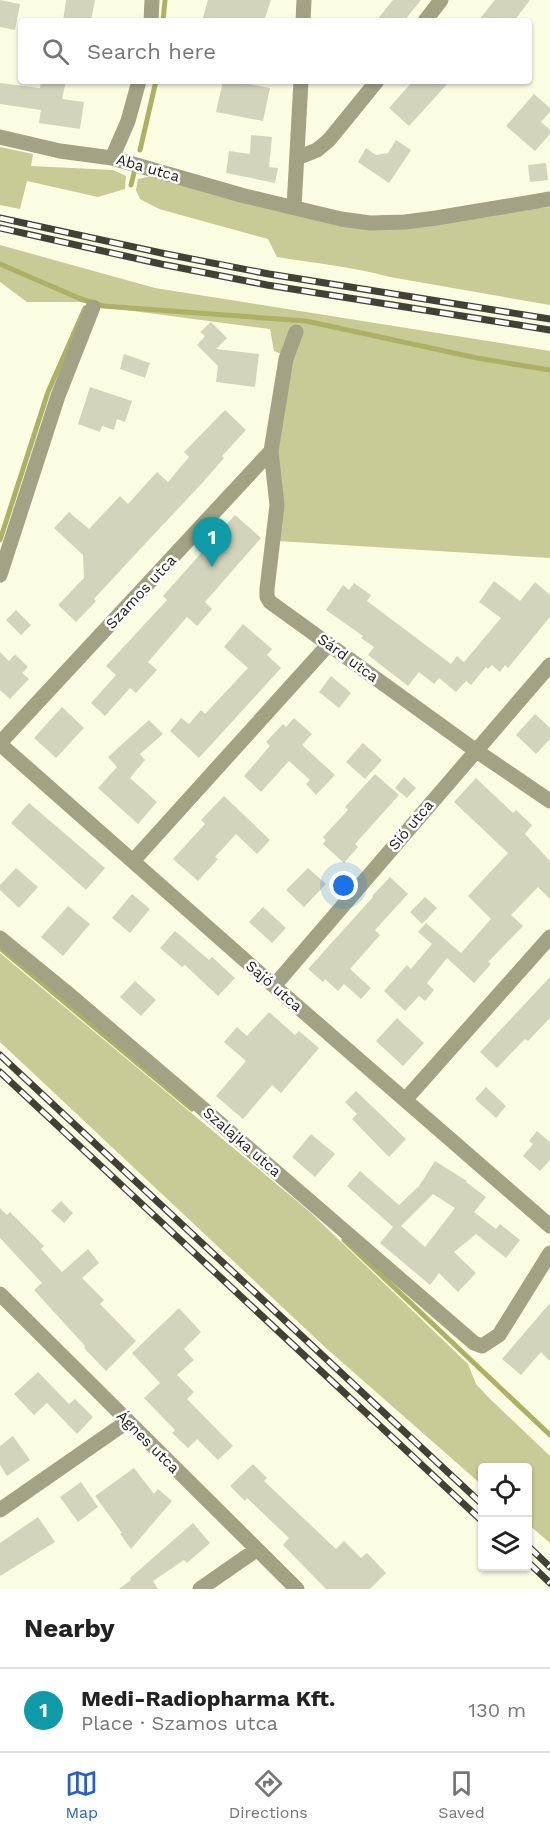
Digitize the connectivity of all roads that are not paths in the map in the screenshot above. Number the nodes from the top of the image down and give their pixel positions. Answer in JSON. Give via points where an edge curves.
{"nodes":[{"id":1,"x":152,"y":0,"type":"edge"},
{"id":2,"x":304,"y":0,"type":"edge"},
{"id":3,"x":441,"y":0,"type":"edge"},
{"id":4,"x":151,"y":18,"type":"edge"},
{"id":5,"x":303,"y":18,"type":"edge"},
{"id":6,"x":426,"y":18,"type":"edge"},
{"id":7,"x":138,"y":84,"type":"edge"},
{"id":8,"x":301,"y":84,"type":"edge"},
{"id":9,"x":374,"y":84,"type":"edge"},
{"id":10,"x":0,"y":136,"type":"edge"},
{"id":11,"x":112,"y":158,"type":"junction"},
{"id":12,"x":297,"y":158,"type":"junction"},
{"id":13,"x":550,"y":199,"type":"edge"},
{"id":14,"x":294,"y":207,"type":"junction"},
{"id":15,"x":93,"y":307,"type":"dead end"},
{"id":16,"x":296,"y":332,"type":"dead end"},
{"id":17,"x":271,"y":451,"type":"junction"},
{"id":18,"x":0,"y":575,"type":"edge"},
{"id":19,"x":329,"y":644,"type":"junction"},
{"id":20,"x":550,"y":665,"type":"edge"},
{"id":21,"x":0,"y":743,"type":"edge"},
{"id":22,"x":475,"y":750,"type":"junction"},
{"id":23,"x":550,"y":801,"type":"edge"},
{"id":24,"x":133,"y":861,"type":"junction"},
{"id":25,"x":550,"y":937,"type":"edge"},
{"id":26,"x":0,"y":938,"type":"edge"},
{"id":27,"x":274,"y":986,"type":"junction"},
{"id":28,"x":405,"y":1100,"type":"junction"},
{"id":29,"x":550,"y":1226,"type":"edge"},
{"id":30,"x":550,"y":1253,"type":"edge"},
{"id":31,"x":0,"y":1294,"type":"edge"},
{"id":32,"x":128,"y":1421,"type":"junction"},
{"id":33,"x":0,"y":1510,"type":"edge"},
{"id":34,"x":256,"y":1550,"type":"junction"},
{"id":35,"x":200,"y":1589,"type":"edge"},
{"id":36,"x":297,"y":1589,"type":"edge"}],
"edges":[{"from":1,"to":4,"type":"street"},
{"from":2,"to":5,"type":"street"},
{"from":3,"to":6,"type":"street"},
{"from":7,"to":11,"type":"street"},
{"from":8,"to":12,"type":"street"},
{"from":9,"to":12,"type":"street","via":[[329,140]]},
{"from":10,"to":11,"type":"street","name":"Aba utca","via":[[60,151]]},
{"from":11,"to":14,"type":"street","name":"Aba utca"},
{"from":12,"to":14,"type":"street"},
{"from":13,"to":14,"type":"street","name":"Aba utca","via":[[382,223],[342,219]]},
{"from":15,"to":18,"type":"street","via":[[58,396]]},
{"from":16,"to":17,"type":"street","via":[[286,359]]},
{"from":17,"to":19,"type":"street","name":"Sárd utca","via":[[277,505],[267,597]]},
{"from":17,"to":21,"type":"street","name":"Szamos utca"},
{"from":19,"to":22,"type":"street","name":"Sárd utca"},
{"from":19,"to":24,"type":"street"},
{"from":20,"to":22,"type":"street","name":"Sió utca"},
{"from":21,"to":24,"type":"street","name":"Sajó utca"},
{"from":22,"to":23,"type":"street","name":"Sárd utca"},
{"from":22,"to":27,"type":"street","name":"Sió utca"},
{"from":24,"to":27,"type":"street","name":"Sajó utca"},
{"from":25,"to":28,"type":"street"},
{"from":26,"to":30,"type":"street","name":"Szalajka utca","via":[[474,1344],[482,1346],[498,1335]]},
{"from":27,"to":28,"type":"street","name":"Sajó utca"},
{"from":28,"to":29,"type":"street","name":"Sajó utca"},
{"from":31,"to":32,"type":"street","name":"Ágnes utca"},
{"from":32,"to":33,"type":"street"},
{"from":32,"to":34,"type":"street","name":"Ágnes utca"},
{"from":34,"to":35,"type":"street"},
{"from":34,"to":36,"type":"street","name":"Ágnes utca"}]}
